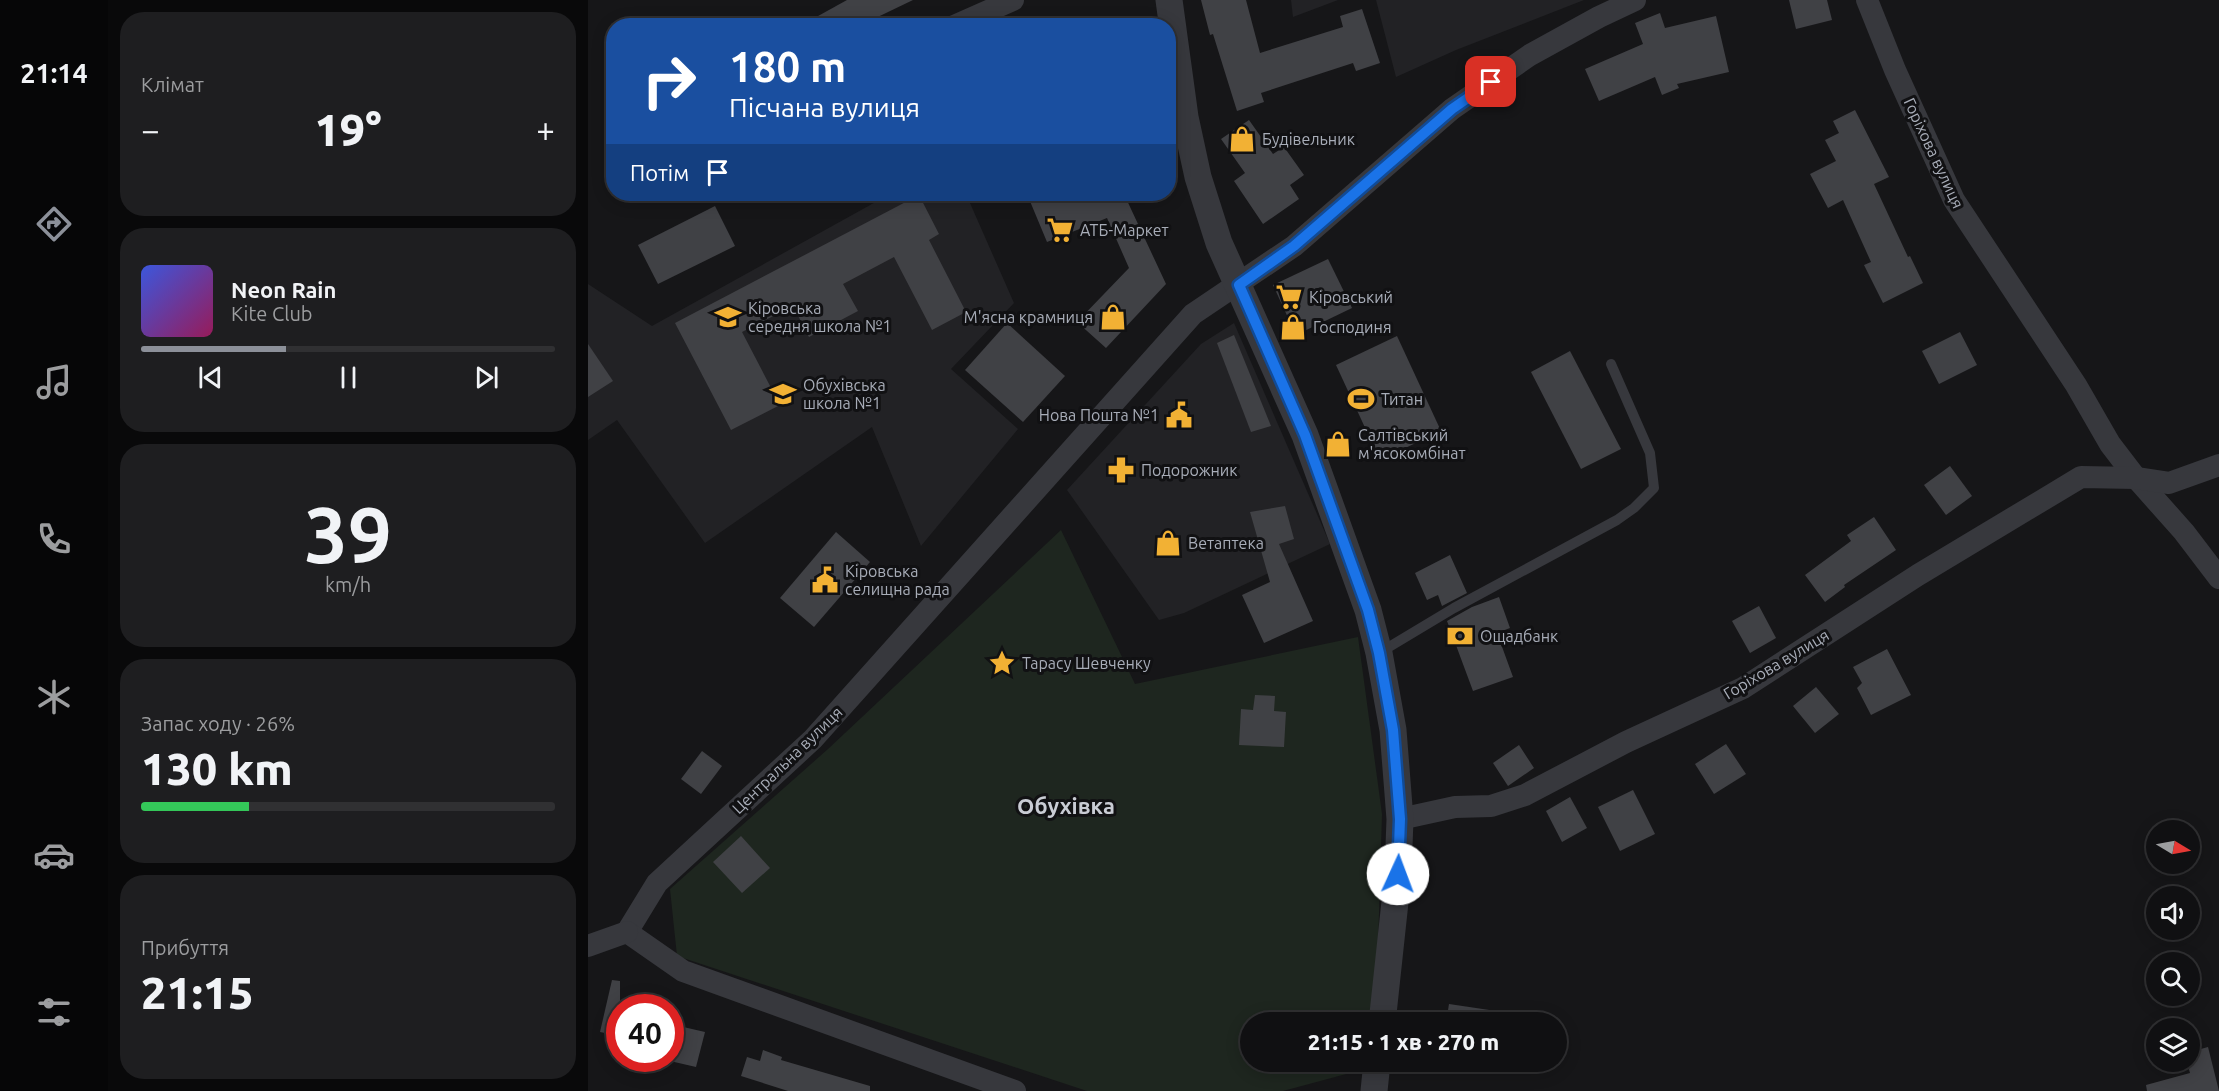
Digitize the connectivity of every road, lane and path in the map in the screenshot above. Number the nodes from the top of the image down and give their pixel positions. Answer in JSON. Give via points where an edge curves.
{"nodes":[{"id":1,"x":1013,"y":0,"type":"edge"},
{"id":2,"x":1168,"y":0,"type":"edge"},
{"id":3,"x":1635,"y":0,"type":"edge"},
{"id":4,"x":1867,"y":0,"type":"edge"},
{"id":5,"x":972,"y":18,"type":"edge"},
{"id":6,"x":1171,"y":18,"type":"edge"},
{"id":7,"x":1176,"y":55,"type":"edge"},
{"id":8,"x":1239,"y":285,"type":"junction"},
{"id":9,"x":1611,"y":364,"type":"dead end"},
{"id":10,"x":2219,"y":465,"type":"edge"},
{"id":11,"x":2136,"y":478,"type":"junction"},
{"id":12,"x":2219,"y":578,"type":"edge"},
{"id":13,"x":1379,"y":653,"type":"junction"},
{"id":14,"x":1400,"y":819,"type":"junction"},
{"id":15,"x":627,"y":932,"type":"junction"},
{"id":16,"x":588,"y":946,"type":"edge"},
{"id":17,"x":1383,"y":1012,"type":"edge"},
{"id":18,"x":1376,"y":1072,"type":"edge"},
{"id":19,"x":1015,"y":1091,"type":"edge"},
{"id":20,"x":1374,"y":1091,"type":"edge"}],
"edges":[{"from":1,"to":5,"type":"street"},
{"from":2,"to":6,"type":"street"},
{"from":3,"to":8,"type":"street","name":"Центральна вулиця","via":[[1530,55],[1452,109],[1294,246]]},
{"from":4,"to":11,"type":"street","name":"Горіхова вулиця","via":[[1954,200],[2076,385],[2110,444]]},
{"from":7,"to":8,"type":"street","via":[[1198,177],[1219,243]]},
{"from":8,"to":13,"type":"street","via":[[1305,435],[1368,610]]},
{"from":8,"to":15,"type":"street","name":"Центральна вулиця","via":[[1193,314],[813,738],[657,883]]},
{"from":9,"to":13,"type":"lane","via":[[1650,453],[1654,488],[1617,520]]},
{"from":10,"to":11,"type":"street","name":"Горіхова вулиця","via":[[2169,483]]},
{"from":11,"to":12,"type":"street","name":"Горіхова вулиця"},
{"from":11,"to":14,"type":"street","name":"Горіхова вулиця","via":[[2081,477],[1743,688],[1626,742],[1525,795],[1491,806],[1455,807]]},
{"from":13,"to":14,"type":"street","via":[[1393,730]]},
{"from":14,"to":17,"type":"street"},
{"from":15,"to":16,"type":"street"},
{"from":15,"to":19,"type":"street","via":[[683,971]]},
{"from":18,"to":20,"type":"street"}]}
